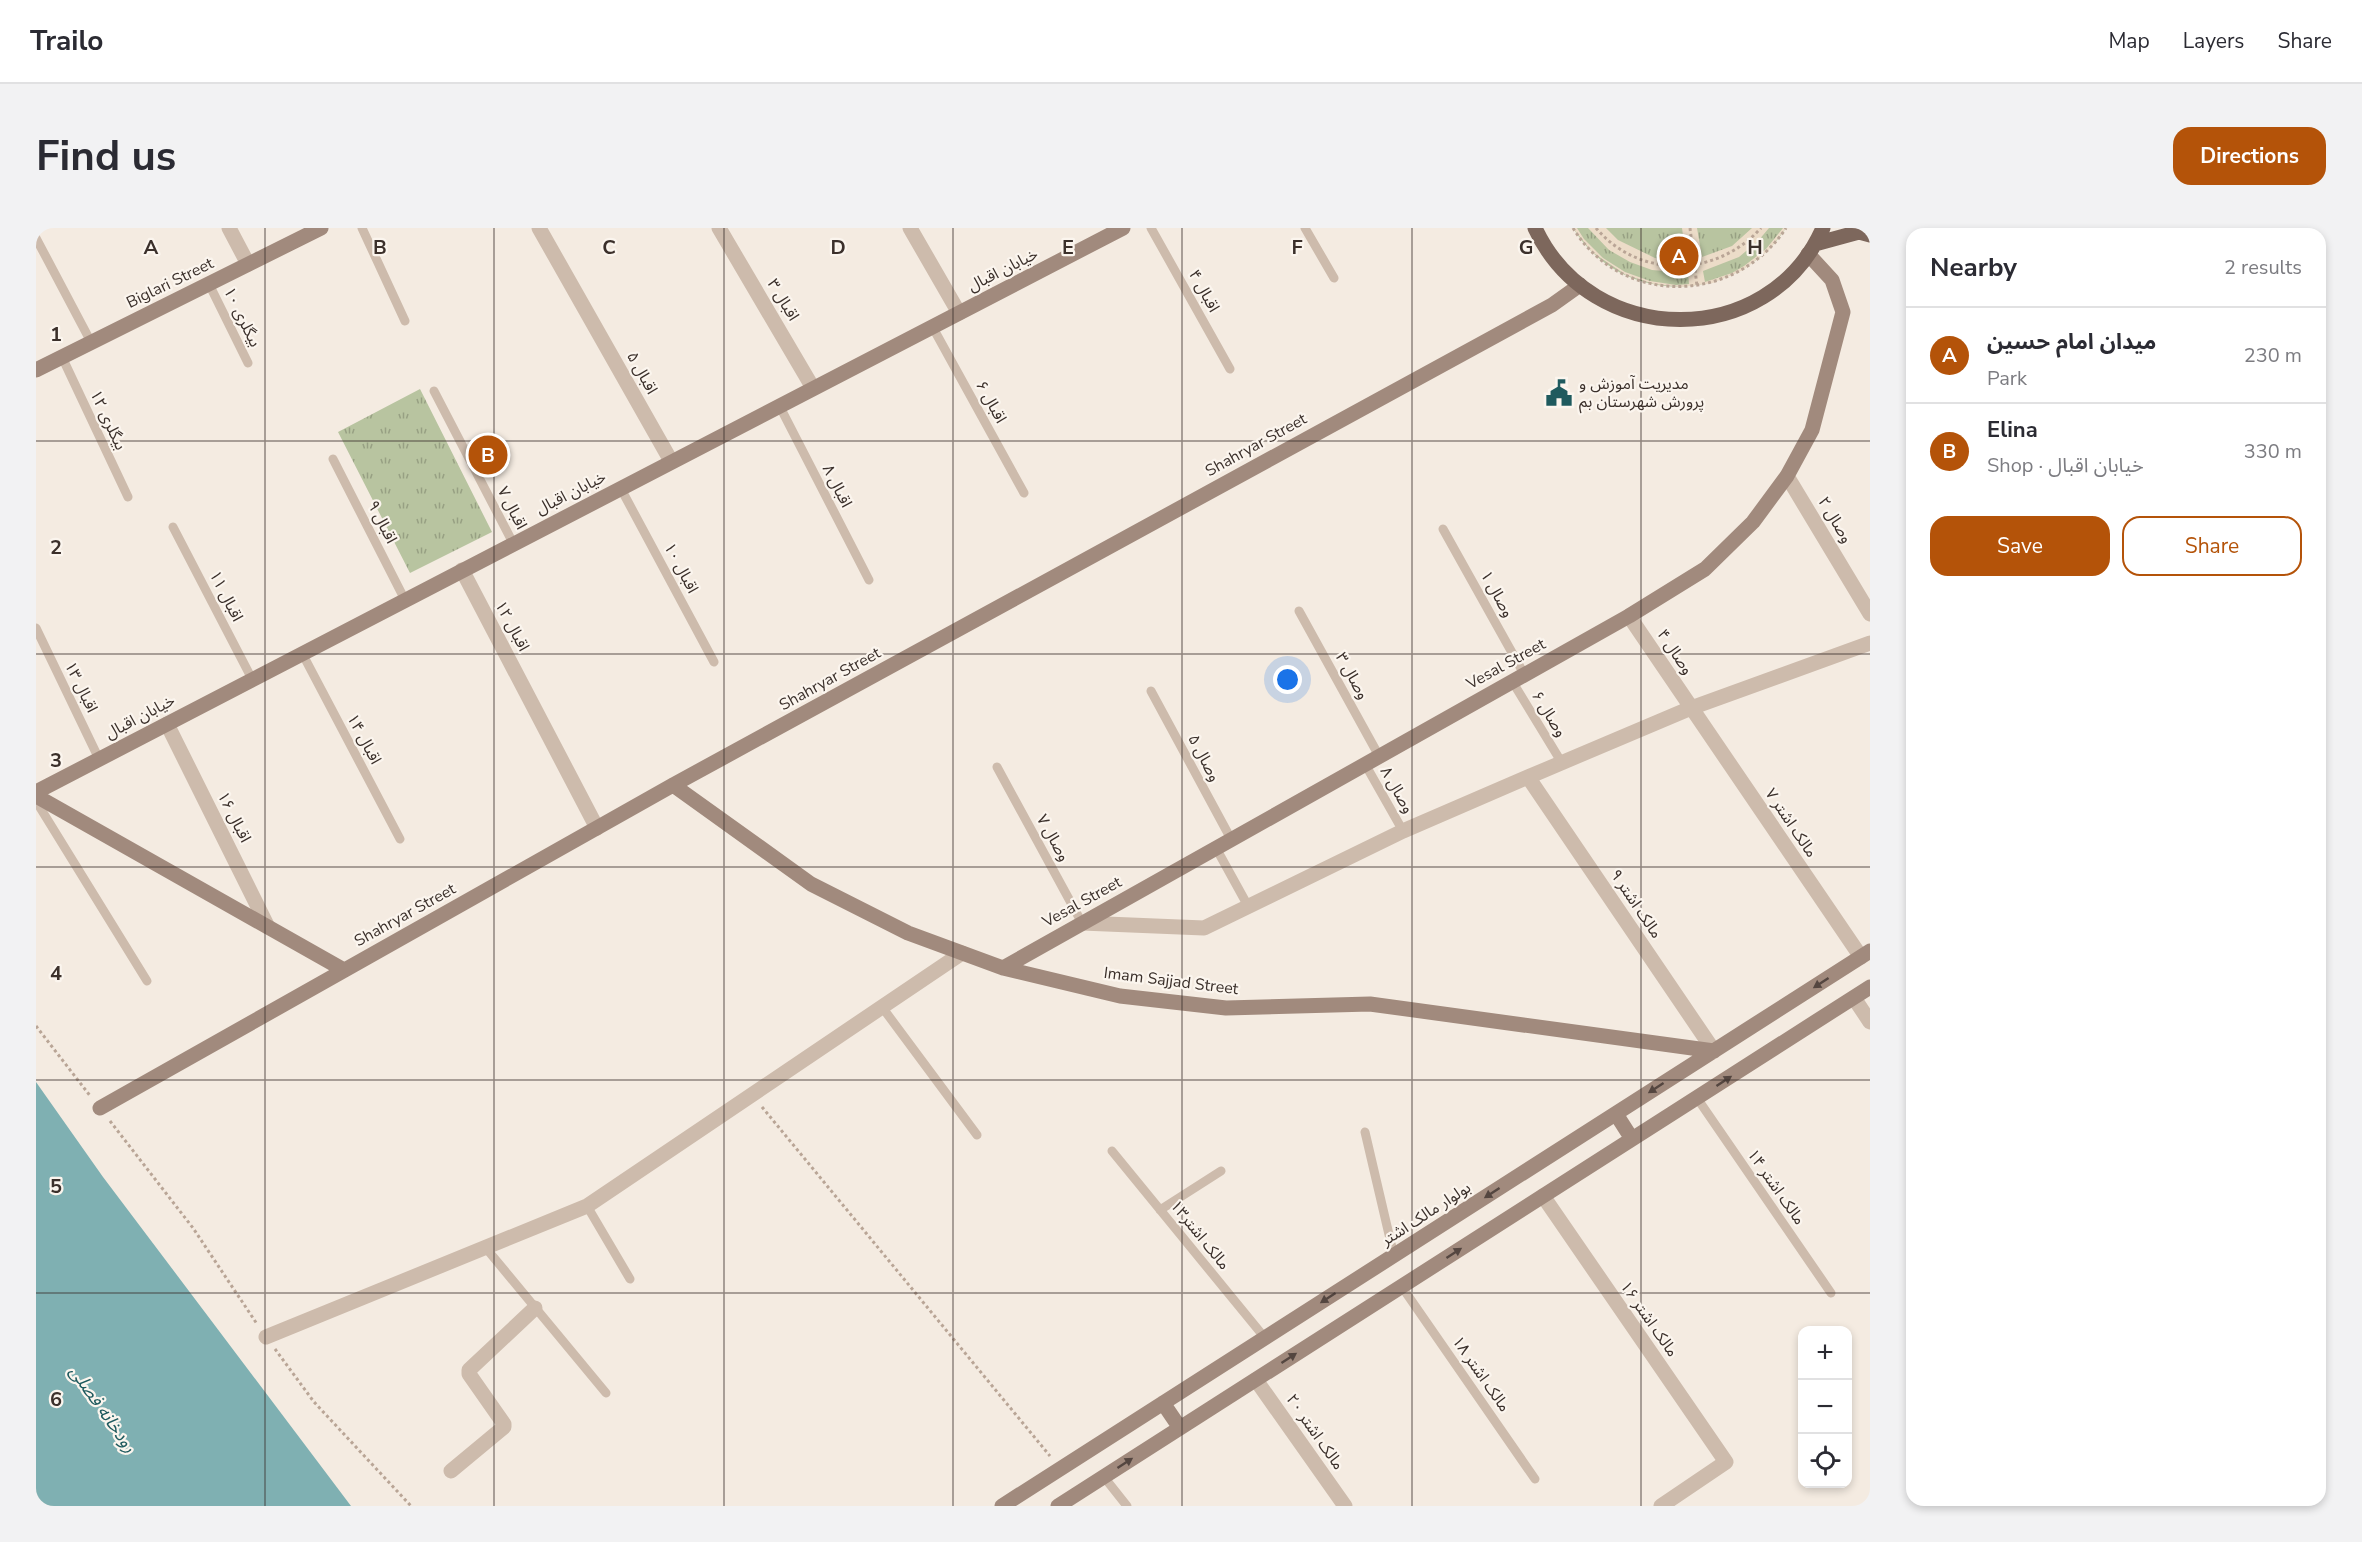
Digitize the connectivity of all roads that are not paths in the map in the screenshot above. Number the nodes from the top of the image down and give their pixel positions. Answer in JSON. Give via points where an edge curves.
{"nodes":[{"id":1,"x":229,"y":228,"type":"edge"},
{"id":2,"x":321,"y":228,"type":"edge"},
{"id":3,"x":362,"y":228,"type":"edge"},
{"id":4,"x":539,"y":228,"type":"edge"},
{"id":5,"x":910,"y":228,"type":"edge"},
{"id":6,"x":1123,"y":228,"type":"edge"},
{"id":7,"x":1151,"y":228,"type":"edge"},
{"id":8,"x":1305,"y":228,"type":"edge"},
{"id":9,"x":1535,"y":228,"type":"edge"},
{"id":10,"x":1823,"y":228,"type":"edge"},
{"id":11,"x":720,"y":230,"type":"edge"},
{"id":12,"x":1870,"y":235,"type":"edge"},
{"id":13,"x":36,"y":238,"type":"edge"},
{"id":14,"x":1811,"y":249,"type":"junction"},
{"id":15,"x":248,"y":264,"type":"junction"},
{"id":16,"x":1334,"y":278,"type":"dead end"},
{"id":17,"x":209,"y":284,"type":"junction"},
{"id":18,"x":1580,"y":285,"type":"junction"},
{"id":19,"x":959,"y":313,"type":"junction"},
{"id":20,"x":405,"y":321,"type":"dead end"},
{"id":21,"x":932,"y":326,"type":"junction"},
{"id":22,"x":91,"y":342,"type":"junction"},
{"id":23,"x":62,"y":357,"type":"junction"},
{"id":24,"x":248,"y":363,"type":"dead end"},
{"id":25,"x":1230,"y":369,"type":"dead end"},
{"id":26,"x":36,"y":370,"type":"edge"},
{"id":27,"x":813,"y":387,"type":"junction"},
{"id":28,"x":434,"y":391,"type":"dead end"},
{"id":29,"x":779,"y":405,"type":"junction"},
{"id":30,"x":333,"y":459,"type":"dead end"},
{"id":31,"x":671,"y":461,"type":"junction"},
{"id":32,"x":1788,"y":476,"type":"junction"},
{"id":33,"x":620,"y":488,"type":"junction"},
{"id":34,"x":1024,"y":493,"type":"dead end"},
{"id":35,"x":128,"y":497,"type":"dead end"},
{"id":36,"x":173,"y":527,"type":"dead end"},
{"id":37,"x":1443,"y":529,"type":"dead end"},
{"id":38,"x":513,"y":543,"type":"junction"},
{"id":39,"x":462,"y":570,"type":"junction"},
{"id":40,"x":869,"y":580,"type":"dead end"},
{"id":41,"x":405,"y":600,"type":"junction"},
{"id":42,"x":1299,"y":611,"type":"dead end"},
{"id":43,"x":1870,"y":614,"type":"edge"},
{"id":44,"x":1629,"y":616,"type":"junction"},
{"id":45,"x":36,"y":628,"type":"edge"},
{"id":46,"x":1870,"y":643,"type":"edge"},
{"id":47,"x":302,"y":653,"type":"junction"},
{"id":48,"x":714,"y":662,"type":"dead end"},
{"id":49,"x":1518,"y":678,"type":"junction"},
{"id":50,"x":252,"y":680,"type":"junction"},
{"id":51,"x":1151,"y":692,"type":"dead end"},
{"id":52,"x":1691,"y":708,"type":"junction"},
{"id":53,"x":167,"y":724,"type":"junction"},
{"id":54,"x":1379,"y":756,"type":"junction"},
{"id":55,"x":99,"y":759,"type":"junction"},
{"id":56,"x":1562,"y":762,"type":"junction"},
{"id":57,"x":1365,"y":764,"type":"junction"},
{"id":58,"x":997,"y":767,"type":"dead end"},
{"id":59,"x":1528,"y":777,"type":"junction"},
{"id":60,"x":673,"y":785,"type":"junction"},
{"id":61,"x":36,"y":796,"type":"edge"},
{"id":62,"x":597,"y":828,"type":"junction"},
{"id":63,"x":1403,"y":831,"type":"junction"},
{"id":64,"x":1231,"y":839,"type":"junction"},
{"id":65,"x":400,"y":840,"type":"dead end"},
{"id":66,"x":1216,"y":848,"type":"junction"},
{"id":67,"x":1248,"y":906,"type":"junction"},
{"id":68,"x":1082,"y":923,"type":"junction"},
{"id":69,"x":268,"y":927,"type":"junction"},
{"id":70,"x":962,"y":953,"type":"junction"},
{"id":71,"x":1866,"y":954,"type":"edge"},
{"id":72,"x":1003,"y":968,"type":"junction"},
{"id":73,"x":344,"y":970,"type":"junction"},
{"id":74,"x":147,"y":981,"type":"dead end"},
{"id":75,"x":1870,"y":987,"type":"edge"},
{"id":76,"x":1854,"y":998,"type":"junction"},
{"id":77,"x":882,"y":1007,"type":"junction"},
{"id":78,"x":1870,"y":1022,"type":"edge"},
{"id":79,"x":1714,"y":1051,"type":"junction"},
{"id":80,"x":1697,"y":1098,"type":"junction"},
{"id":81,"x":100,"y":1108,"type":"road end"},
{"id":82,"x":1616,"y":1114,"type":"junction"},
{"id":83,"x":1365,"y":1132,"type":"dead end"},
{"id":84,"x":977,"y":1135,"type":"dead end"},
{"id":85,"x":1632,"y":1139,"type":"junction"},
{"id":86,"x":1112,"y":1151,"type":"dead end"},
{"id":87,"x":1221,"y":1171,"type":"dead end"},
{"id":88,"x":1543,"y":1196,"type":"junction"},
{"id":89,"x":586,"y":1206,"type":"junction"},
{"id":90,"x":1160,"y":1210,"type":"junction"},
{"id":91,"x":485,"y":1247,"type":"junction"},
{"id":92,"x":1394,"y":1256,"type":"junction"},
{"id":93,"x":630,"y":1280,"type":"dead end"},
{"id":94,"x":1402,"y":1287,"type":"junction"},
{"id":95,"x":1831,"y":1293,"type":"dead end"},
{"id":96,"x":535,"y":1308,"type":"junction"},
{"id":97,"x":266,"y":1337,"type":"road end"},
{"id":98,"x":1264,"y":1338,"type":"junction"},
{"id":99,"x":1256,"y":1380,"type":"junction"},
{"id":100,"x":606,"y":1393,"type":"dead end"},
{"id":101,"x":1163,"y":1403,"type":"junction"},
{"id":102,"x":1180,"y":1428,"type":"junction"},
{"id":103,"x":451,"y":1471,"type":"dead end"},
{"id":104,"x":1104,"y":1477,"type":"junction"},
{"id":105,"x":1535,"y":1479,"type":"dead end"},
{"id":106,"x":1002,"y":1506,"type":"edge"},
{"id":107,"x":1058,"y":1506,"type":"edge"},
{"id":108,"x":1127,"y":1506,"type":"edge"},
{"id":109,"x":1345,"y":1506,"type":"edge"},
{"id":110,"x":1661,"y":1506,"type":"edge"}],
"edges":[{"from":1,"to":15,"type":"street"},
{"from":2,"to":15,"type":"street","name":"Biglari Street"},
{"from":3,"to":20,"type":"lane"},
{"from":4,"to":31,"type":"street","name":"اقبال ۵"},
{"from":5,"to":19,"type":"street"},
{"from":6,"to":19,"type":"street","name":"خیابان اقبال"},
{"from":7,"to":25,"type":"lane","name":"اقبال ۴"},
{"from":8,"to":16,"type":"lane"},
{"from":9,"to":18,"type":"main road","via":[[1553,257]]},
{"from":10,"to":14,"type":"main road"},
{"from":11,"to":27,"type":"street","name":"اقبال ۳"},
{"from":12,"to":14,"type":"main road","via":[[1859,232]]},
{"from":13,"to":22,"type":"lane"},
{"from":14,"to":18,"type":"main road","via":[[1788,277],[1764,296],[1723,314],[1693,320],[1663,320],[1633,313],[1605,302]]},
{"from":14,"to":32,"type":"street","name":"Vesal Street","via":[[1832,280],[1843,312],[1812,430]]},
{"from":15,"to":17,"type":"street","name":"Biglari Street"},
{"from":17,"to":22,"type":"street","name":"Biglari Street"},
{"from":17,"to":24,"type":"lane","name":"بیگلری ۱۰"},
{"from":18,"to":60,"type":"street","name":"Shahryar Street","via":[[1552,305]]},
{"from":19,"to":21,"type":"street","name":"خیابان اقبال"},
{"from":21,"to":27,"type":"street","name":"خیابان اقبال"},
{"from":21,"to":34,"type":"lane","name":"اقبال ۶"},
{"from":22,"to":23,"type":"street","name":"Biglari Street"},
{"from":23,"to":26,"type":"street","name":"Biglari Street"},
{"from":23,"to":35,"type":"lane","name":"بیگلری ۱۲"},
{"from":27,"to":29,"type":"street","name":"خیابان اقبال"},
{"from":28,"to":38,"type":"lane","name":"اقبال ۷"},
{"from":29,"to":31,"type":"street","name":"خیابان اقبال"},
{"from":29,"to":40,"type":"lane","name":"اقبال ۸"},
{"from":30,"to":41,"type":"lane","name":"اقبال ۹"},
{"from":31,"to":33,"type":"street","name":"خیابان اقبال"},
{"from":32,"to":43,"type":"street","name":"وصال ۲"},
{"from":32,"to":44,"type":"street","name":"Vesal Street","via":[[1753,522],[1704,569]]},
{"from":33,"to":38,"type":"street","name":"خیابان اقبال"},
{"from":33,"to":48,"type":"lane","name":"اقبال ۱۰"},
{"from":36,"to":50,"type":"lane","name":"اقبال ۱۱"},
{"from":37,"to":49,"type":"lane","name":"وصال ۱"},
{"from":38,"to":39,"type":"street","name":"خیابان اقبال"},
{"from":39,"to":41,"type":"street","name":"خیابان اقبال"},
{"from":39,"to":62,"type":"street","name":"اقبال ۱۲"},
{"from":41,"to":47,"type":"street","name":"خیابان اقبال"},
{"from":42,"to":54,"type":"lane","name":"وصال ۳"},
{"from":44,"to":49,"type":"street","name":"Vesal Street"},
{"from":44,"to":52,"type":"street","name":"وصال ۴"},
{"from":45,"to":55,"type":"lane","name":"اقبال ۱۳"},
{"from":46,"to":52,"type":"street"},
{"from":47,"to":50,"type":"street","name":"خیابان اقبال"},
{"from":47,"to":65,"type":"lane","name":"اقبال ۱۴"},
{"from":49,"to":54,"type":"street","name":"Vesal Street"},
{"from":49,"to":56,"type":"lane","name":"وصال ۶"},
{"from":50,"to":53,"type":"street","name":"خیابان اقبال"},
{"from":51,"to":64,"type":"lane","name":"وصال ۵"},
{"from":52,"to":56,"type":"street"},
{"from":52,"to":71,"type":"street","name":"مالک اشتر ۷"},
{"from":53,"to":55,"type":"street","name":"خیابان اقبال"},
{"from":53,"to":69,"type":"street","name":"اقبال ۱۶"},
{"from":54,"to":57,"type":"street","name":"Vesal Street"},
{"from":55,"to":61,"type":"street","name":"خیابان اقبال"},
{"from":56,"to":59,"type":"street"},
{"from":57,"to":63,"type":"lane","name":"وصال ۸"},
{"from":57,"to":64,"type":"street","name":"Vesal Street"},
{"from":58,"to":68,"type":"lane","name":"وصال ۷"},
{"from":59,"to":63,"type":"street"},
{"from":59,"to":79,"type":"street","name":"مالک اشتر ۹"},
{"from":60,"to":62,"type":"street","name":"Shahryar Street"},
{"from":60,"to":70,"type":"street","name":"Imam Sajjad Street","via":[[811,884],[908,933]]},
{"from":61,"to":69,"type":"street"},
{"from":61,"to":74,"type":"lane"},
{"from":62,"to":73,"type":"street","name":"Shahryar Street"},
{"from":63,"to":67,"type":"street"},
{"from":64,"to":66,"type":"street","name":"Vesal Street"},
{"from":66,"to":67,"type":"lane"},
{"from":66,"to":68,"type":"street","name":"Vesal Street"},
{"from":67,"to":68,"type":"street","via":[[1204,928]]},
{"from":68,"to":72,"type":"street","name":"Vesal Street"},
{"from":69,"to":73,"type":"street"},
{"from":70,"to":72,"type":"street","name":"Imam Sajjad Street"},
{"from":70,"to":77,"type":"street"},
{"from":71,"to":79,"type":"street","name":"بولوار مالک اشتر","one_way":true},
{"from":72,"to":79,"type":"street","name":"Imam Sajjad Street","via":[[1120,996],[1226,1008],[1370,1004]]},
{"from":73,"to":81,"type":"street","name":"Shahryar Street"},
{"from":75,"to":76,"type":"street"},
{"from":76,"to":78,"type":"street"},
{"from":80,"to":76,"type":"street","one_way":true},
{"from":77,"to":84,"type":"lane"},
{"from":77,"to":89,"type":"street"},
{"from":79,"to":82,"type":"street","name":"بولوار مالک اشتر","one_way":true},
{"from":80,"to":85,"type":"street"},
{"from":80,"to":95,"type":"lane","name":"مالک اشتر ۱۴"},
{"from":82,"to":85,"type":"street"},
{"from":82,"to":92,"type":"street","name":"بولوار مالک اشتر","one_way":true},
{"from":83,"to":92,"type":"lane"},
{"from":85,"to":88,"type":"street"},
{"from":86,"to":90,"type":"lane","name":"مالک اشتر۱۳"},
{"from":87,"to":90,"type":"lane"},
{"from":94,"to":88,"type":"street","one_way":true},
{"from":88,"to":110,"type":"street","name":"مالک اشتر ۱۶","via":[[1726,1462]]},
{"from":89,"to":91,"type":"street"},
{"from":89,"to":93,"type":"lane"},
{"from":90,"to":98,"type":"lane","name":"مالک اشتر۱۳"},
{"from":91,"to":96,"type":"lane"},
{"from":91,"to":97,"type":"street"},
{"from":92,"to":98,"type":"street","name":"بولوار مالک اشتر","one_way":true},
{"from":99,"to":94,"type":"street","one_way":true},
{"from":94,"to":105,"type":"lane","name":"مالک اشتر ۱۸"},
{"from":96,"to":100,"type":"lane"},
{"from":96,"to":103,"type":"street","via":[[469,1370],[504,1427]]},
{"from":98,"to":101,"type":"street","name":"بولوار مالک اشتر"},
{"from":99,"to":102,"type":"street"},
{"from":99,"to":109,"type":"street","name":"مالک اشتر ۲۰"},
{"from":101,"to":102,"type":"street"},
{"from":101,"to":106,"type":"street","name":"بولوار مالک اشتر"},
{"from":104,"to":102,"type":"street","one_way":true},
{"from":104,"to":107,"type":"street"},
{"from":104,"to":108,"type":"lane"}]}
